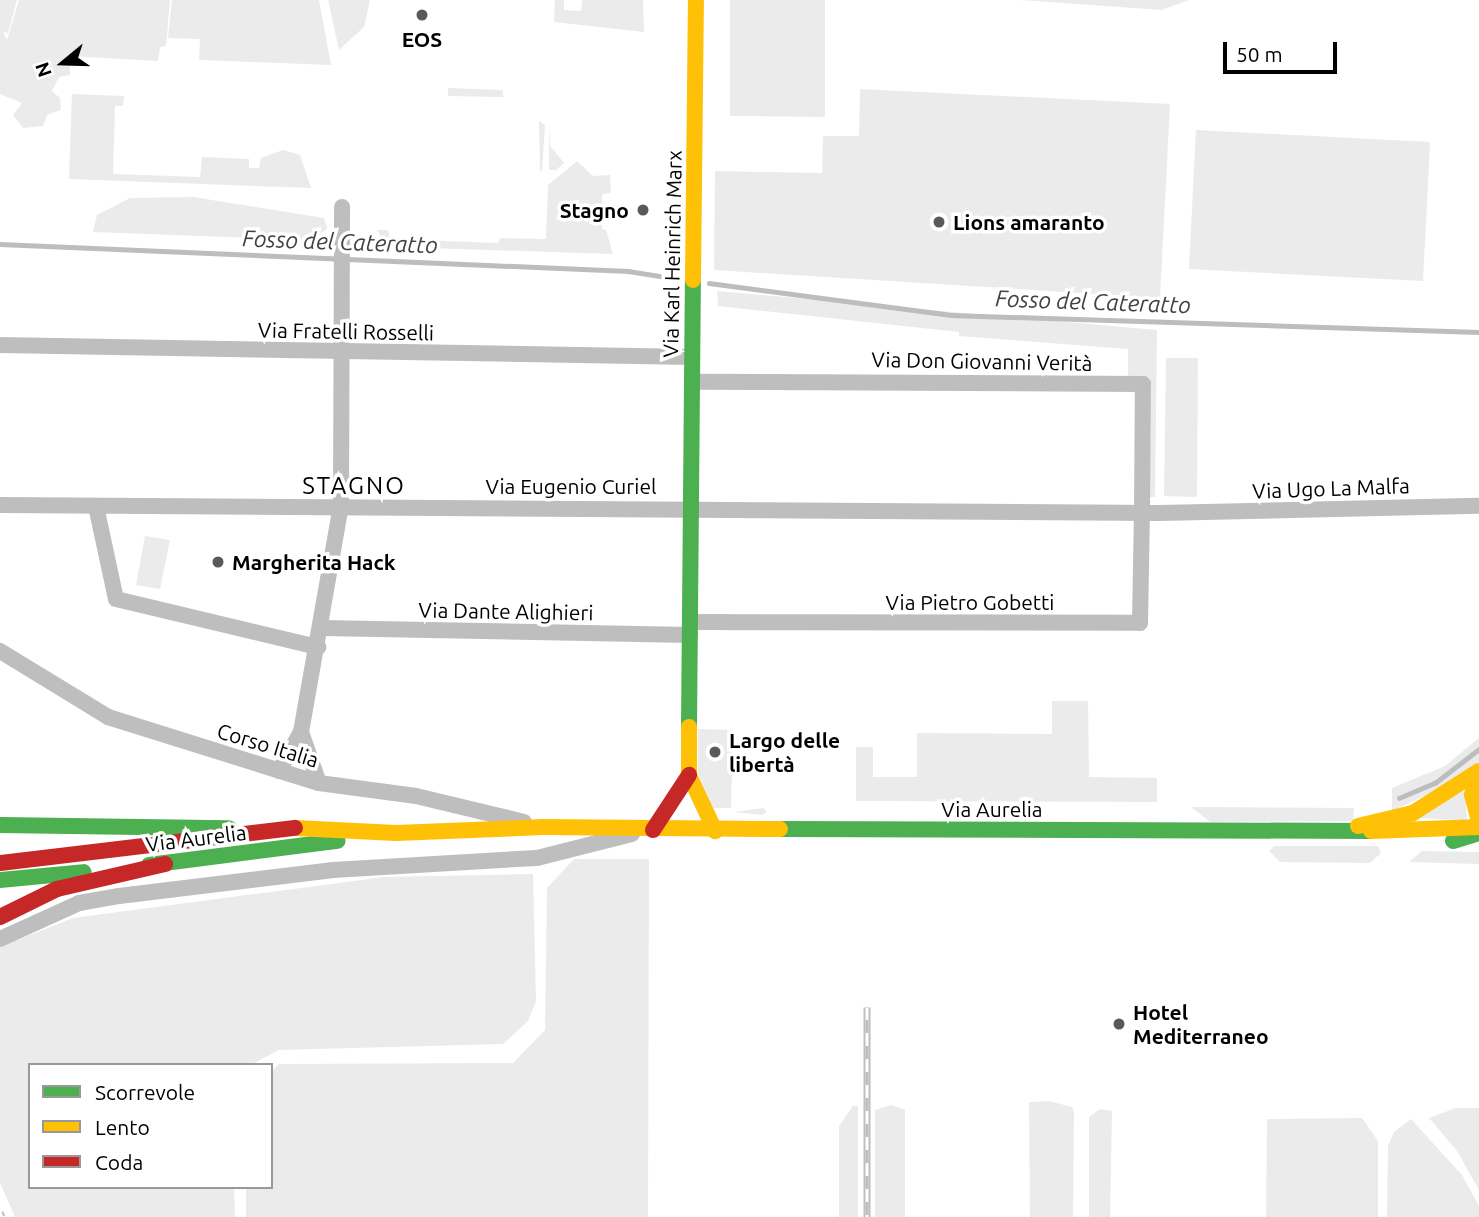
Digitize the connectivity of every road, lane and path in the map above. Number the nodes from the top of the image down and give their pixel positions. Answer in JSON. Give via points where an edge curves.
{"nodes":[{"id":1,"x":696,"y":0,"type":"edge"},
{"id":2,"x":342,"y":207,"type":"dead end"},
{"id":3,"x":0,"y":345,"type":"edge"},
{"id":4,"x":344,"y":353,"type":"junction"},
{"id":5,"x":692,"y":357,"type":"junction"},
{"id":6,"x":692,"y":382,"type":"junction"},
{"id":7,"x":0,"y":505,"type":"edge"},
{"id":8,"x":341,"y":505,"type":"junction"},
{"id":9,"x":96,"y":506,"type":"junction"},
{"id":10,"x":1479,"y":506,"type":"edge"},
{"id":11,"x":691,"y":508,"type":"junction"},
{"id":12,"x":1142,"y":513,"type":"junction"},
{"id":13,"x":322,"y":628,"type":"junction"},
{"id":14,"x":690,"y":628,"type":"junction"},
{"id":15,"x":318,"y":647,"type":"junction"},
{"id":16,"x":0,"y":651,"type":"edge"},
{"id":17,"x":301,"y":732,"type":"junction"},
{"id":18,"x":279,"y":771,"type":"junction"},
{"id":19,"x":1479,"y":772,"type":"edge"},
{"id":20,"x":689,"y":775,"type":"junction"},
{"id":21,"x":319,"y":783,"type":"junction"},
{"id":22,"x":1479,"y":821,"type":"edge"},
{"id":23,"x":0,"y":825,"type":"edge"},
{"id":24,"x":543,"y":827,"type":"junction"},
{"id":25,"x":1479,"y":827,"type":"edge"},
{"id":26,"x":290,"y":828,"type":"junction"},
{"id":27,"x":649,"y":830,"type":"junction"},
{"id":28,"x":715,"y":831,"type":"junction"},
{"id":29,"x":396,"y":832,"type":"junction"},
{"id":30,"x":1331,"y":832,"type":"junction"},
{"id":31,"x":1479,"y":833,"type":"edge"},
{"id":32,"x":1453,"y":841,"type":"junction"},
{"id":33,"x":1479,"y":842,"type":"edge"},
{"id":34,"x":0,"y":863,"type":"edge"},
{"id":35,"x":165,"y":864,"type":"junction"},
{"id":36,"x":0,"y":880,"type":"edge"},
{"id":37,"x":0,"y":917,"type":"edge"},
{"id":38,"x":0,"y":939,"type":"edge"}],
"edges":[{"from":1,"to":5,"type":"main road","name":"Via Karl Heinrich Marx"},
{"from":2,"to":4,"type":"street"},
{"from":3,"to":4,"type":"street","name":"Via Fratelli Rosselli"},
{"from":4,"to":5,"type":"street","name":"Via Fratelli Rosselli"},
{"from":4,"to":8,"type":"street"},
{"from":5,"to":6,"type":"main road","name":"Via Karl Heinrich Marx"},
{"from":6,"to":11,"type":"main road","name":"Via Karl Heinrich Marx"},
{"from":6,"to":12,"type":"street","name":"Via Don Giovanni Verità","via":[[1143,384]]},
{"from":7,"to":9,"type":"street","name":"Via Eugenio Curiel"},
{"from":8,"to":9,"type":"street","name":"Via Eugenio Curiel"},
{"from":8,"to":11,"type":"street","name":"Via Eugenio Curiel"},
{"from":8,"to":13,"type":"street"},
{"from":9,"to":15,"type":"street","via":[[116,599]]},
{"from":10,"to":12,"type":"street","name":"Via Ugo La Malfa"},
{"from":11,"to":12,"type":"street","name":"Via Eugenio Curiel"},
{"from":11,"to":14,"type":"main road","name":"Via Karl Heinrich Marx"},
{"from":12,"to":14,"type":"street","name":"Via Pietro Gobetti","via":[[1140,623]]},
{"from":13,"to":14,"type":"street","name":"Via Dante Alighieri"},
{"from":13,"to":15,"type":"street"},
{"from":14,"to":20,"type":"main road","name":"Via Karl Heinrich Marx"},
{"from":15,"to":17,"type":"street"},
{"from":16,"to":18,"type":"street","name":"Corso Italia","via":[[108,718]]},
{"from":17,"to":18,"type":"street"},
{"from":17,"to":21,"type":"street"},
{"from":18,"to":21,"type":"street","name":"Corso Italia"},
{"from":19,"to":22,"type":"main road","via":[[1472,795]]},
{"from":19,"to":30,"type":"main road","via":[[1413,813]]},
{"from":20,"to":27,"type":"main road"},
{"from":20,"to":28,"type":"main road"},
{"from":21,"to":24,"type":"street","name":"Corso Italia","via":[[416,796]]},
{"from":23,"to":26,"type":"main road"},
{"from":24,"to":27,"type":"main road","name":"Via Aurelia"},
{"from":24,"to":29,"type":"main road","name":"Via Aurelia"},
{"from":25,"to":30,"type":"main road","name":"Via Aurelia"},
{"from":26,"to":29,"type":"main road","name":"Via Aurelia"},
{"from":26,"to":34,"type":"main road","name":"Via Aurelia"},
{"from":27,"to":28,"type":"main road","name":"Via Aurelia"},
{"from":27,"to":38,"type":"street","via":[[537,858],[333,870],[119,896],[79,903]]},
{"from":28,"to":30,"type":"main road","name":"Via Aurelia"},
{"from":29,"to":35,"type":"main road","name":"Via Aurelia"},
{"from":30,"to":32,"type":"main road","name":"Via Aurelia"},
{"from":31,"to":32,"type":"main road"},
{"from":32,"to":33,"type":"main road","name":"Via Aurelia"},
{"from":35,"to":36,"type":"main road","name":"Via Aurelia"},
{"from":35,"to":37,"type":"main road","via":[[57,889]]}]}
